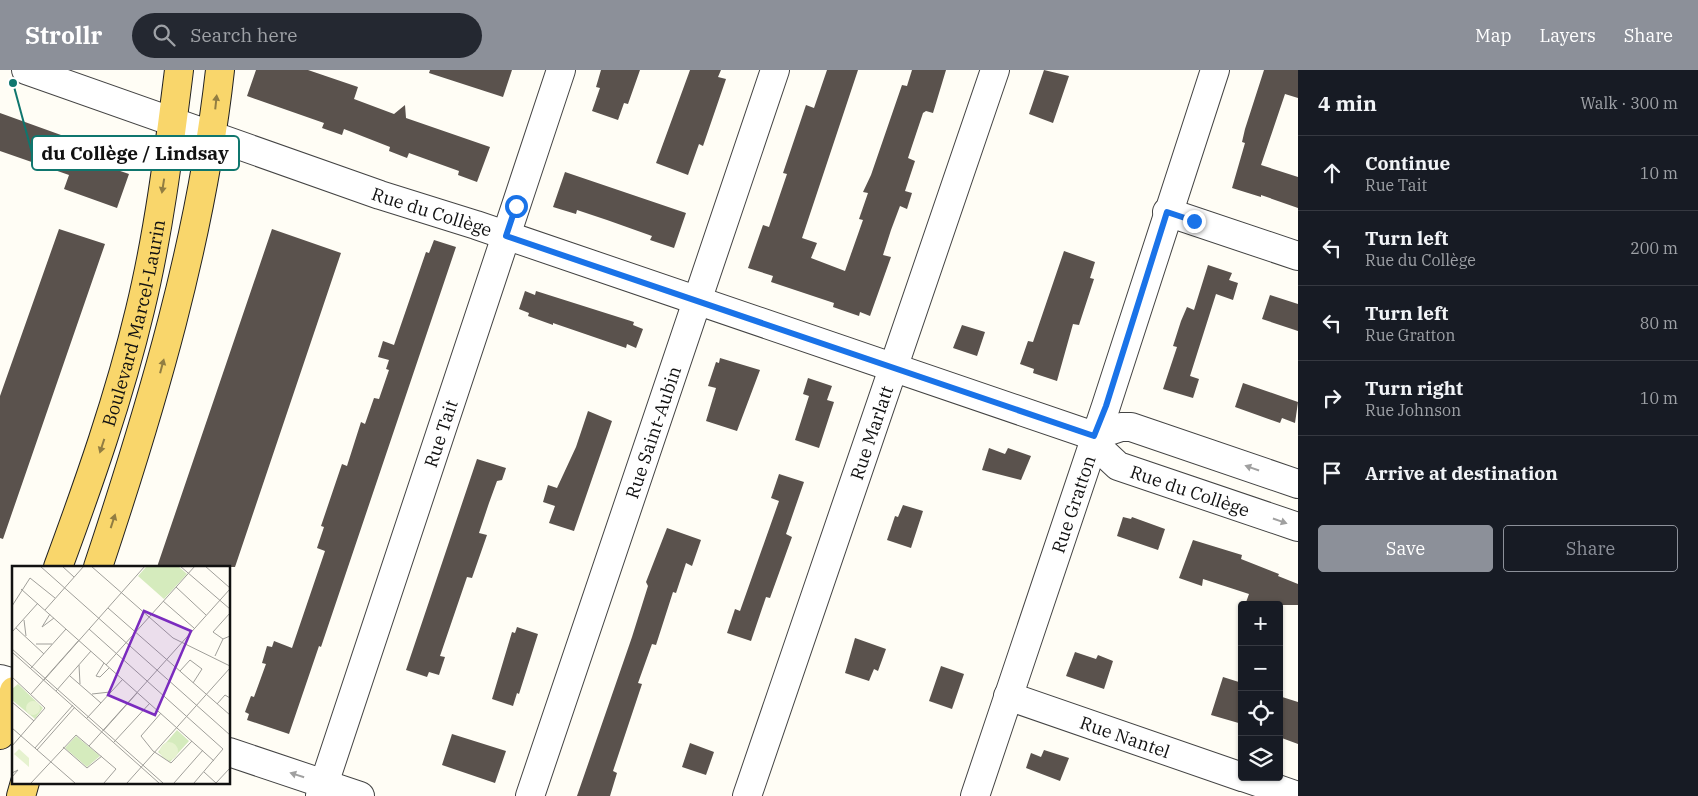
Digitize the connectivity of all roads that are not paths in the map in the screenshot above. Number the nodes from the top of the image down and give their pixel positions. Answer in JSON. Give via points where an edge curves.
{"nodes":[{"id":1,"x":26,"y":70,"type":"edge"},
{"id":2,"x":179,"y":70,"type":"edge"},
{"id":3,"x":220,"y":70,"type":"edge"},
{"id":4,"x":561,"y":70,"type":"edge"},
{"id":5,"x":775,"y":70,"type":"edge"},
{"id":6,"x":995,"y":70,"type":"edge"},
{"id":7,"x":1215,"y":70,"type":"edge"},
{"id":8,"x":173,"y":120,"type":"junction"},
{"id":9,"x":212,"y":135,"type":"junction"},
{"id":10,"x":1167,"y":212,"type":"junction"},
{"id":11,"x":506,"y":236,"type":"junction"},
{"id":12,"x":1298,"y":256,"type":"edge"},
{"id":13,"x":697,"y":301,"type":"junction"},
{"id":14,"x":894,"y":368,"type":"junction"},
{"id":15,"x":1094,"y":436,"type":"junction"},
{"id":16,"x":1298,"y":484,"type":"edge"},
{"id":17,"x":1298,"y":527,"type":"edge"},
{"id":18,"x":58,"y":566,"type":"edge"},
{"id":19,"x":98,"y":566,"type":"edge"},
{"id":20,"x":1008,"y":696,"type":"junction"},
{"id":21,"x":12,"y":697,"type":"edge"},
{"id":22,"x":0,"y":734,"type":"edge"},
{"id":23,"x":230,"y":752,"type":"edge"},
{"id":24,"x":1248,"y":782,"type":"edge"},
{"id":25,"x":322,"y":790,"type":"edge"},
{"id":26,"x":360,"y":796,"type":"edge"},
{"id":27,"x":530,"y":796,"type":"edge"},
{"id":28,"x":747,"y":796,"type":"edge"},
{"id":29,"x":975,"y":796,"type":"edge"},
{"id":30,"x":1298,"y":796,"type":"edge"}],
"edges":[{"from":1,"to":8,"type":"street","name":"Rue du Collège"},
{"from":2,"to":8,"type":"main road","name":"Boulevard Marcel-Laurin"},
{"from":9,"to":3,"type":"main road","name":"Boulevard Marcel-Laurin","one_way":true},
{"from":4,"to":11,"type":"street","name":"Rue Tait"},
{"from":5,"to":13,"type":"street","name":"Rue Saint-Aubin"},
{"from":6,"to":14,"type":"street","name":"Rue Marlatt"},
{"from":7,"to":10,"type":"street","name":"Rue Gratton"},
{"from":8,"to":9,"type":"street","name":"Rue du Collège"},
{"from":8,"to":18,"type":"main road","name":"Boulevard Marcel-Laurin","one_way":true,"via":[[140,310],[99,456]]},
{"from":9,"to":11,"type":"street","name":"Rue du Collège"},
{"from":19,"to":9,"type":"main road","name":"Boulevard Marcel-Laurin","one_way":true,"via":[[160,372],[188,261]]},
{"from":10,"to":12,"type":"street"},
{"from":10,"to":15,"type":"street","name":"Rue Gratton"},
{"from":11,"to":13,"type":"street","name":"Rue du Collège"},
{"from":11,"to":25,"type":"street","name":"Rue Tait"},
{"from":13,"to":14,"type":"street","name":"Rue du Collège"},
{"from":13,"to":27,"type":"street","name":"Rue Saint-Aubin"},
{"from":14,"to":15,"type":"street","name":"Rue du Collège"},
{"from":14,"to":28,"type":"street","name":"Rue Marlatt"},
{"from":16,"to":15,"type":"street","one_way":true,"via":[[1131,427],[1121,426]]},
{"from":15,"to":17,"type":"street","name":"Rue du Collège","one_way":true,"via":[[1102,451],[1118,466]]},
{"from":15,"to":20,"type":"street","name":"Rue Gratton"},
{"from":20,"to":24,"type":"street","name":"Rue Nantel"},
{"from":20,"to":29,"type":"street","name":"Rue Gratton"},
{"from":21,"to":22,"type":"main road"},
{"from":25,"to":23,"type":"street","one_way":true},
{"from":24,"to":30,"type":"street","name":"Rue Nantel"},
{"from":25,"to":26,"type":"street"}]}
